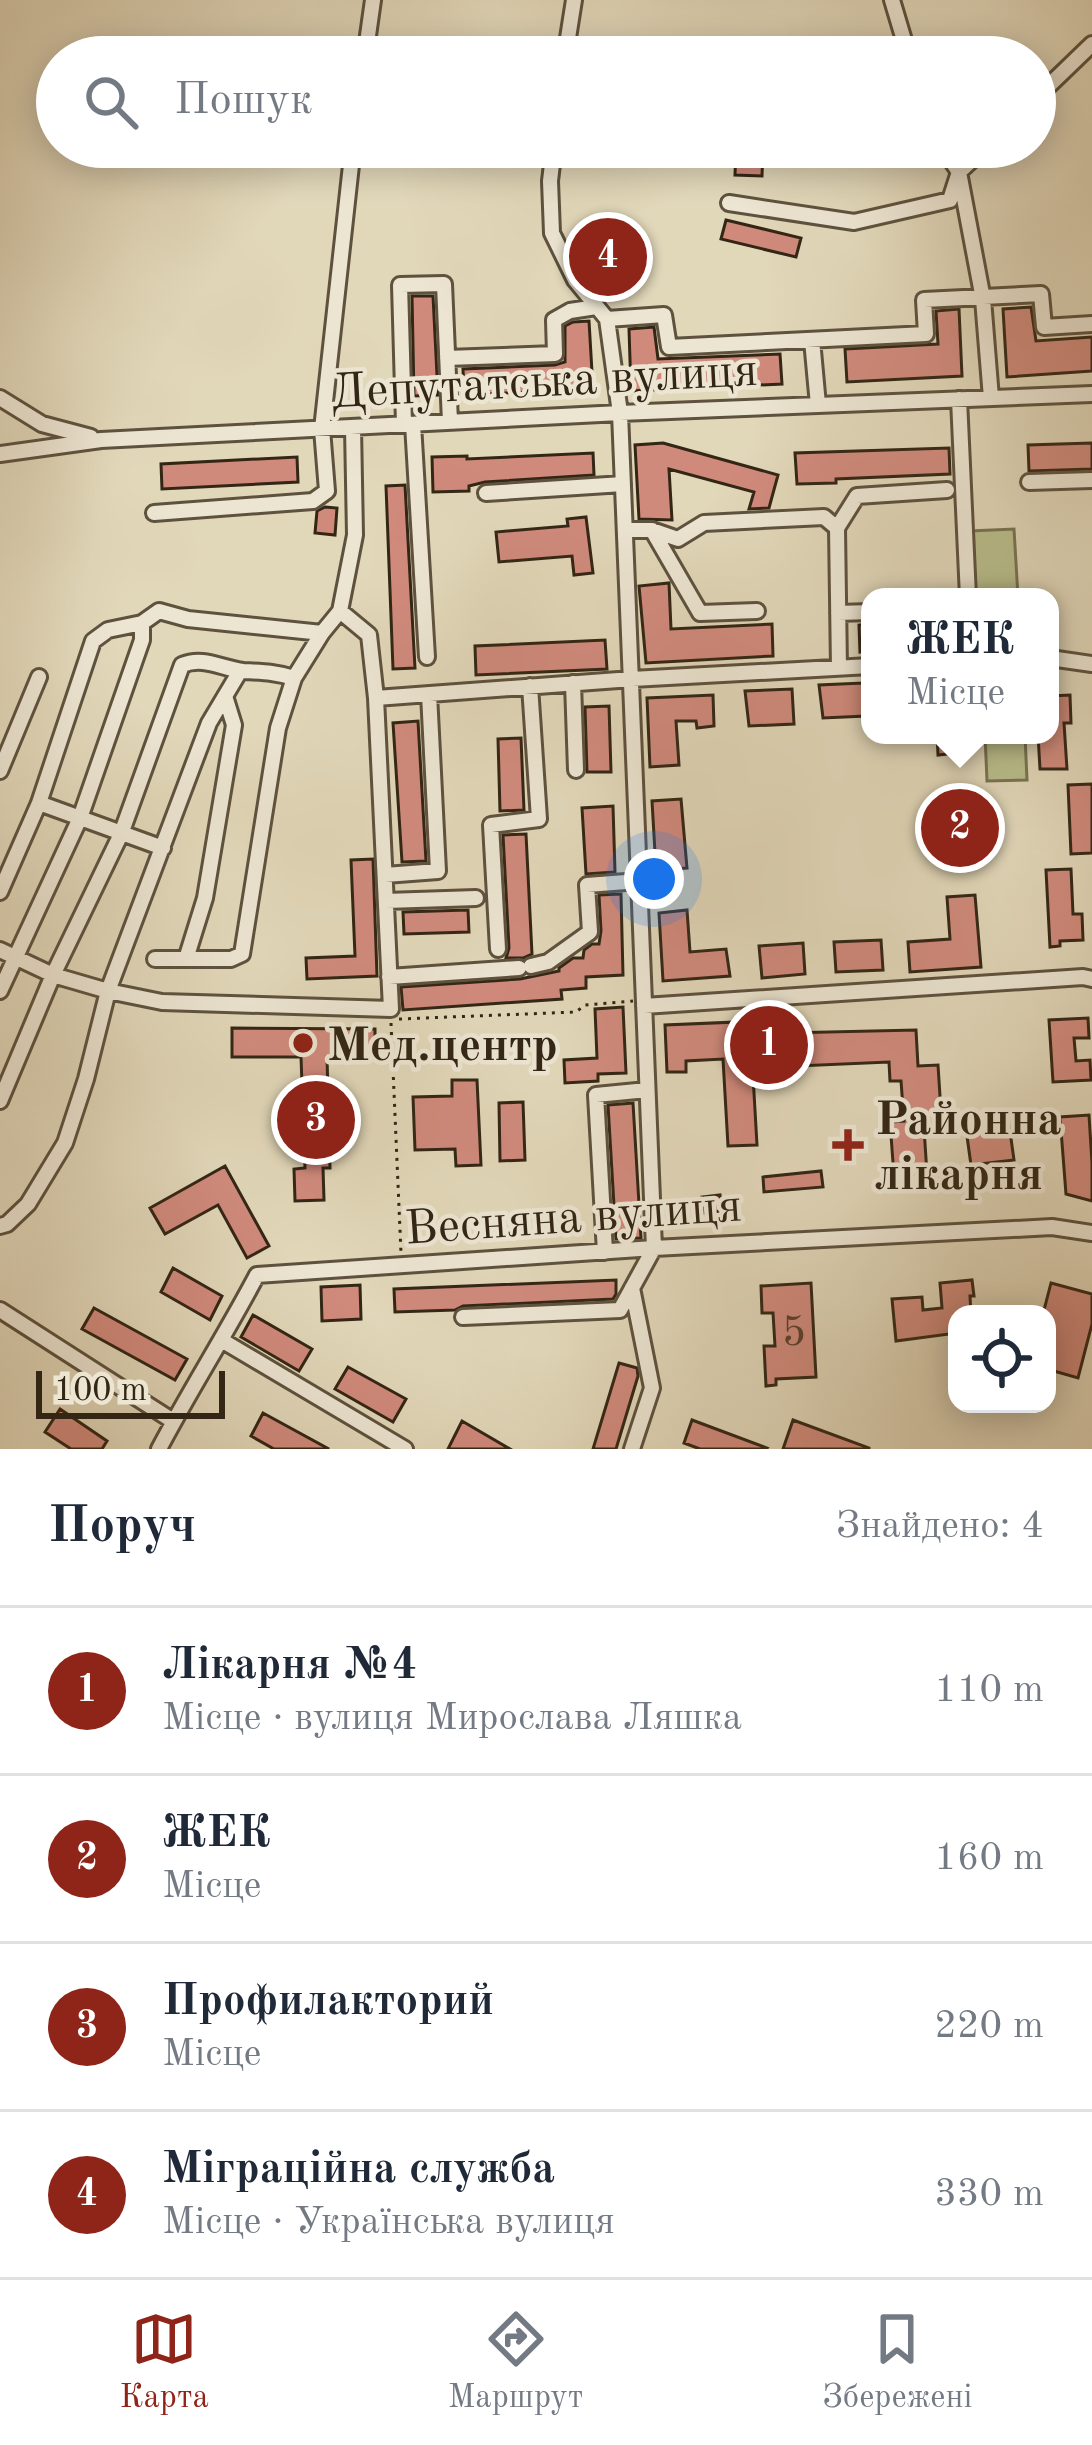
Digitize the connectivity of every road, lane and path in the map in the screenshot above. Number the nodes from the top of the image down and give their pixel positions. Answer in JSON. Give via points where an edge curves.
{"nodes":[{"id":1,"x":373,"y":0,"type":"edge"},
{"id":2,"x":574,"y":0,"type":"edge"},
{"id":3,"x":892,"y":0,"type":"edge"},
{"id":4,"x":368,"y":36,"type":"edge"},
{"id":5,"x":568,"y":36,"type":"edge"},
{"id":6,"x":903,"y":36,"type":"edge"},
{"id":7,"x":1092,"y":44,"type":"edge"},
{"id":8,"x":1056,"y":79,"type":"edge"},
{"id":9,"x":351,"y":168,"type":"edge"},
{"id":10,"x":552,"y":168,"type":"edge"},
{"id":11,"x":956,"y":168,"type":"edge"},
{"id":12,"x":963,"y":168,"type":"edge"},
{"id":13,"x":959,"y":172,"type":"junction"},
{"id":14,"x":729,"y":203,"type":"dead end"},
{"id":15,"x":983,"y":299,"type":"junction"},
{"id":16,"x":602,"y":313,"type":"junction"},
{"id":17,"x":1092,"y":323,"type":"edge"},
{"id":18,"x":812,"y":340,"type":"junction"},
{"id":19,"x":447,"y":358,"type":"junction"},
{"id":20,"x":1092,"y":394,"type":"edge"},
{"id":21,"x":0,"y":398,"type":"edge"},
{"id":22,"x":991,"y":398,"type":"junction"},
{"id":23,"x":959,"y":399,"type":"junction"},
{"id":24,"x":818,"y":405,"type":"junction"},
{"id":25,"x":620,"y":413,"type":"junction"},
{"id":26,"x":450,"y":422,"type":"junction"},
{"id":27,"x":409,"y":424,"type":"junction"},
{"id":28,"x":353,"y":427,"type":"junction"},
{"id":29,"x":322,"y":429,"type":"junction"},
{"id":30,"x":101,"y":440,"type":"junction"},
{"id":31,"x":0,"y":454,"type":"edge"},
{"id":32,"x":1092,"y":480,"type":"edge"},
{"id":33,"x":1029,"y":482,"type":"dead end"},
{"id":34,"x":623,"y":484,"type":"junction"},
{"id":35,"x":946,"y":490,"type":"dead end"},
{"id":36,"x":486,"y":493,"type":"dead end"},
{"id":37,"x":154,"y":513,"type":"dead end"},
{"id":38,"x":837,"y":528,"type":"junction"},
{"id":39,"x":625,"y":530,"type":"junction"},
{"id":40,"x":652,"y":530,"type":"junction"},
{"id":41,"x":968,"y":588,"type":"edge"},
{"id":42,"x":340,"y":611,"type":"junction"},
{"id":43,"x":757,"y":611,"type":"dead end"},
{"id":44,"x":861,"y":612,"type":"edge"},
{"id":45,"x":838,"y":613,"type":"junction"},
{"id":46,"x":142,"y":622,"type":"junction"},
{"id":47,"x":322,"y":633,"type":"junction"},
{"id":48,"x":427,"y":657,"type":"dead end"},
{"id":49,"x":1059,"y":659,"type":"edge"},
{"id":50,"x":1092,"y":664,"type":"edge"},
{"id":51,"x":861,"y":667,"type":"edge"},
{"id":52,"x":838,"y":668,"type":"junction"},
{"id":53,"x":240,"y":670,"type":"junction"},
{"id":54,"x":39,"y":677,"type":"dead end"},
{"id":55,"x":294,"y":678,"type":"junction"},
{"id":56,"x":632,"y":679,"type":"junction"},
{"id":57,"x":573,"y":683,"type":"junction"},
{"id":58,"x":530,"y":686,"type":"junction"},
{"id":59,"x":429,"y":694,"type":"junction"},
{"id":60,"x":225,"y":696,"type":"junction"},
{"id":61,"x":376,"y":698,"type":"junction"},
{"id":62,"x":576,"y":770,"type":"dead end"},
{"id":63,"x":0,"y":772,"type":"edge"},
{"id":64,"x":39,"y":803,"type":"junction"},
{"id":65,"x":80,"y":818,"type":"junction"},
{"id":66,"x":121,"y":834,"type":"junction"},
{"id":67,"x":164,"y":848,"type":"junction"},
{"id":68,"x":385,"y":875,"type":"junction"},
{"id":69,"x":639,"y":880,"type":"junction"},
{"id":70,"x":0,"y":892,"type":"edge"},
{"id":71,"x":476,"y":898,"type":"dead end"},
{"id":72,"x":386,"y":901,"type":"junction"},
{"id":73,"x":498,"y":949,"type":"dead end"},
{"id":74,"x":0,"y":950,"type":"edge"},
{"id":75,"x":16,"y":957,"type":"junction"},
{"id":76,"x":155,"y":959,"type":"dead end"},
{"id":77,"x":186,"y":959,"type":"junction"},
{"id":78,"x":53,"y":975,"type":"junction"},
{"id":79,"x":389,"y":977,"type":"junction"},
{"id":80,"x":1092,"y":980,"type":"edge"},
{"id":81,"x":0,"y":991,"type":"edge"},
{"id":82,"x":108,"y":992,"type":"junction"},
{"id":83,"x":643,"y":1003,"type":"junction"},
{"id":84,"x":647,"y":1090,"type":"junction"},
{"id":85,"x":0,"y":1101,"type":"edge"},
{"id":86,"x":0,"y":1226,"type":"edge"},
{"id":87,"x":1092,"y":1233,"type":"edge"},
{"id":88,"x":654,"y":1248,"type":"junction"},
{"id":89,"x":605,"y":1252,"type":"junction"},
{"id":90,"x":401,"y":1265,"type":"junction"},
{"id":91,"x":632,"y":1288,"type":"junction"},
{"id":92,"x":0,"y":1310,"type":"edge"},
{"id":93,"x":463,"y":1317,"type":"dead end"},
{"id":94,"x":223,"y":1341,"type":"junction"},
{"id":95,"x":173,"y":1421,"type":"junction"},
{"id":96,"x":159,"y":1449,"type":"edge"},
{"id":97,"x":405,"y":1449,"type":"edge"},
{"id":98,"x":632,"y":1449,"type":"edge"}],
"edges":[{"from":1,"to":4,"type":"street"},
{"from":2,"to":5,"type":"street"},
{"from":3,"to":6,"type":"street"},
{"from":7,"to":8,"type":"street"},
{"from":9,"to":29,"type":"street"},
{"from":10,"to":16,"type":"street","via":[[552,233]]},
{"from":11,"to":13,"type":"street"},
{"from":12,"to":13,"type":"street"},
{"from":13,"to":14,"type":"street","via":[[950,200],[854,222]]},
{"from":13,"to":15,"type":"street"},
{"from":15,"to":17,"type":"street","via":[[1041,294],[1045,327]]},
{"from":15,"to":18,"type":"street","via":[[924,300],[926,334]]},
{"from":15,"to":22,"type":"street"},
{"from":16,"to":18,"type":"street","via":[[664,315],[669,347]]},
{"from":16,"to":19,"type":"street","via":[[570,311],[554,320],[555,354]]},
{"from":16,"to":25,"type":"street"},
{"from":18,"to":24,"type":"street"},
{"from":19,"to":26,"type":"street"},
{"from":19,"to":27,"type":"street","via":[[444,284],[400,286]]},
{"from":20,"to":22,"type":"street","name":"Депутатська вулиця"},
{"from":21,"to":30,"type":"street","via":[[42,424]]},
{"from":22,"to":23,"type":"street","name":"Депутатська вулиця"},
{"from":23,"to":24,"type":"street","name":"Депутатська вулиця"},
{"from":23,"to":41,"type":"street"},
{"from":24,"to":25,"type":"street","name":"Депутатська вулиця"},
{"from":25,"to":26,"type":"street","name":"Депутатська вулиця"},
{"from":25,"to":34,"type":"street"},
{"from":26,"to":27,"type":"street","name":"Депутатська вулиця"},
{"from":27,"to":28,"type":"street","name":"Депутатська вулиця"},
{"from":27,"to":48,"type":"street"},
{"from":28,"to":29,"type":"street","name":"Депутатська вулиця"},
{"from":28,"to":42,"type":"street","via":[[355,536]]},
{"from":29,"to":30,"type":"street","name":"Депутатська вулиця"},
{"from":29,"to":37,"type":"street","via":[[326,491],[313,501]]},
{"from":30,"to":31,"type":"street","name":"Депутатська вулиця"},
{"from":32,"to":33,"type":"street"},
{"from":34,"to":36,"type":"street"},
{"from":34,"to":39,"type":"street"},
{"from":35,"to":38,"type":"street","via":[[857,496]]},
{"from":38,"to":40,"type":"street","via":[[824,517],[704,524],[678,539]]},
{"from":38,"to":45,"type":"street"},
{"from":39,"to":40,"type":"street"},
{"from":39,"to":56,"type":"street"},
{"from":40,"to":43,"type":"street","via":[[700,613]]},
{"from":42,"to":47,"type":"street"},
{"from":42,"to":61,"type":"street","via":[[369,635]]},
{"from":44,"to":45,"type":"street"},
{"from":45,"to":52,"type":"street"},
{"from":46,"to":47,"type":"street","via":[[159,611]]},
{"from":46,"to":64,"type":"street","via":[[93,641]]},
{"from":46,"to":65,"type":"street"},
{"from":47,"to":55,"type":"street"},
{"from":49,"to":50,"type":"street"},
{"from":51,"to":52,"type":"street"},
{"from":52,"to":56,"type":"street"},
{"from":53,"to":55,"type":"street"},
{"from":53,"to":60,"type":"street"},
{"from":53,"to":66,"type":"street","via":[[196,659],[182,664]]},
{"from":54,"to":63,"type":"street"},
{"from":55,"to":77,"type":"street","via":[[278,728],[242,954]]},
{"from":56,"to":57,"type":"street"},
{"from":56,"to":69,"type":"street"},
{"from":57,"to":58,"type":"street"},
{"from":57,"to":62,"type":"street"},
{"from":58,"to":59,"type":"street"},
{"from":58,"to":73,"type":"street","via":[[539,819],[491,825]]},
{"from":59,"to":61,"type":"street"},
{"from":59,"to":68,"type":"street","via":[[438,871]]},
{"from":60,"to":67,"type":"street"},
{"from":60,"to":77,"type":"street","via":[[234,725],[205,898]]},
{"from":61,"to":68,"type":"street"},
{"from":64,"to":65,"type":"street"},
{"from":64,"to":70,"type":"street"},
{"from":65,"to":66,"type":"street"},
{"from":65,"to":75,"type":"street"},
{"from":66,"to":67,"type":"street"},
{"from":66,"to":78,"type":"street"},
{"from":67,"to":82,"type":"street"},
{"from":68,"to":72,"type":"street"},
{"from":69,"to":79,"type":"street","via":[[587,885],[590,932],[548,962]]},
{"from":69,"to":83,"type":"street"},
{"from":71,"to":72,"type":"street"},
{"from":72,"to":79,"type":"street"},
{"from":74,"to":75,"type":"street"},
{"from":75,"to":78,"type":"street"},
{"from":75,"to":81,"type":"street"},
{"from":76,"to":77,"type":"street"},
{"from":78,"to":82,"type":"street"},
{"from":78,"to":85,"type":"street"},
{"from":79,"to":82,"type":"street","via":[[391,1009],[162,1002]]},
{"from":80,"to":83,"type":"street"},
{"from":82,"to":86,"type":"street","via":[[65,1143],[28,1204]]},
{"from":83,"to":84,"type":"street"},
{"from":83,"to":90,"type":"path","via":[[391,1020]]},
{"from":84,"to":88,"type":"street"},
{"from":84,"to":89,"type":"street","via":[[596,1096]]},
{"from":87,"to":88,"type":"street","name":"Весняна вулиця","via":[[1052,1227]]},
{"from":88,"to":89,"type":"street","name":"Весняна вулиця"},
{"from":88,"to":91,"type":"street"},
{"from":89,"to":90,"type":"street","name":"Весняна вулиця"},
{"from":90,"to":94,"type":"street","name":"Весняна вулиця","via":[[257,1275]]},
{"from":91,"to":93,"type":"street","via":[[620,1310]]},
{"from":91,"to":98,"type":"street","via":[[652,1388]]},
{"from":92,"to":95,"type":"street"},
{"from":94,"to":95,"type":"street","name":"Весняна вулиця"},
{"from":94,"to":97,"type":"street"},
{"from":95,"to":96,"type":"street","name":"Весняна вулиця"}]}
